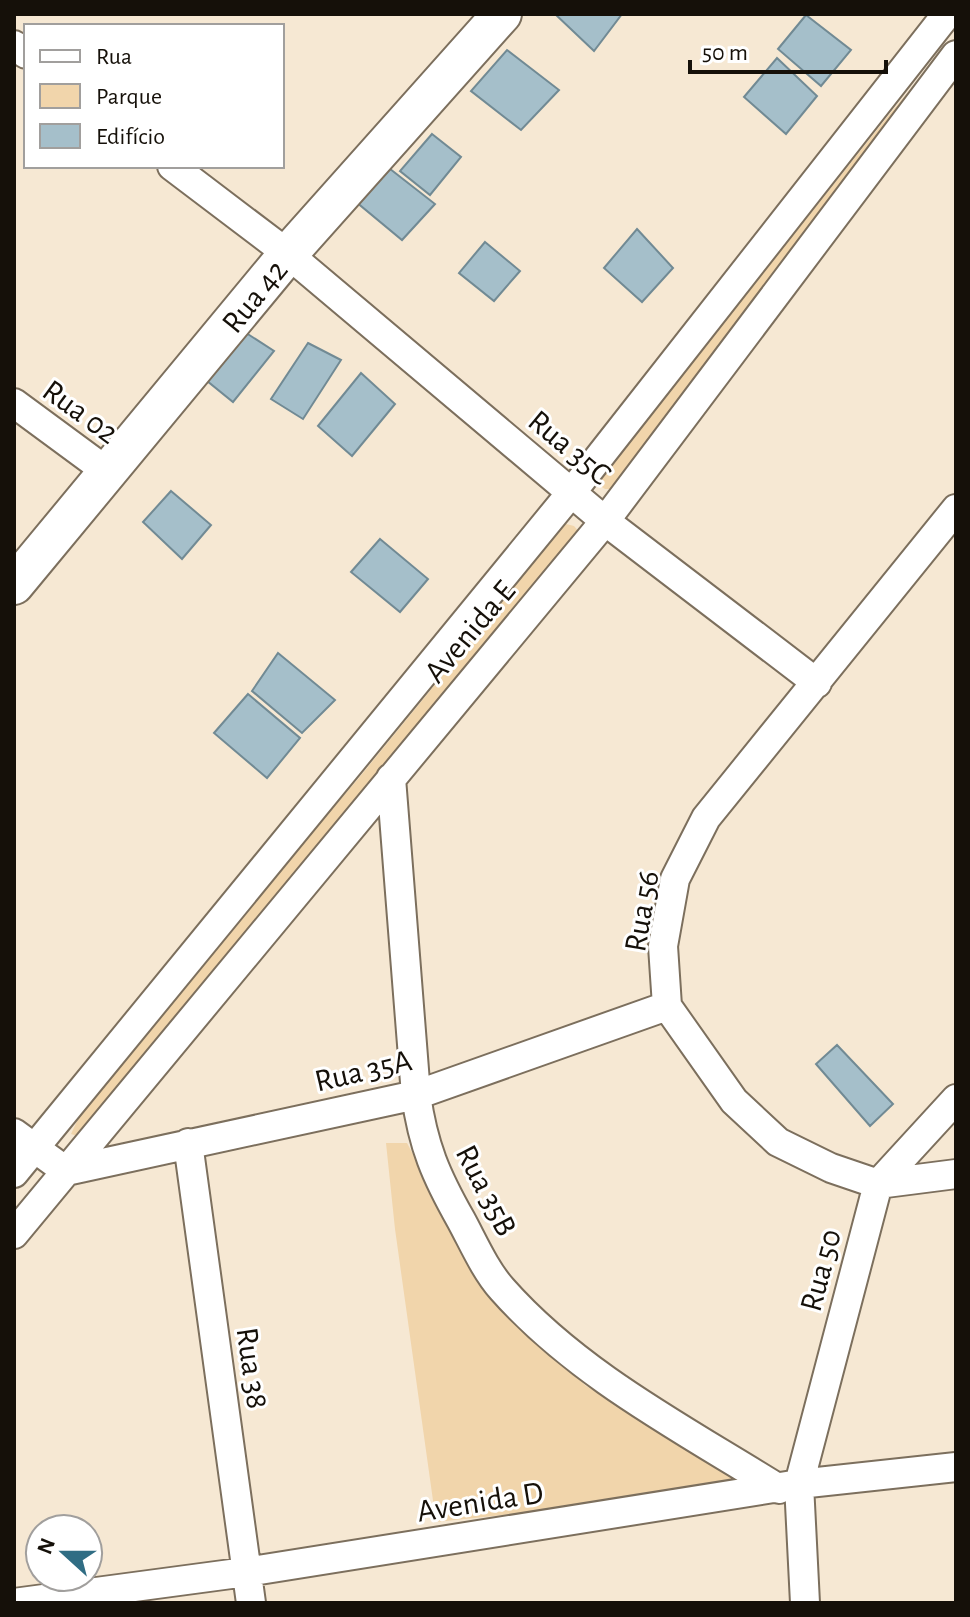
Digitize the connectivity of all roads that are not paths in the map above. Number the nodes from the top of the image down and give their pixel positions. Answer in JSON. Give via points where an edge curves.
{"nodes":[{"id":1,"x":496,"y":16,"type":"edge"},
{"id":2,"x":939,"y":25,"type":"edge"},
{"id":3,"x":956,"y":55,"type":"edge"},
{"id":4,"x":175,"y":168,"type":"edge"},
{"id":5,"x":288,"y":254,"type":"junction"},
{"id":6,"x":14,"y":403,"type":"edge"},
{"id":7,"x":109,"y":473,"type":"junction"},
{"id":8,"x":571,"y":493,"type":"junction"},
{"id":9,"x":956,"y":509,"type":"edge"},
{"id":10,"x":605,"y":521,"type":"junction"},
{"id":11,"x":14,"y":585,"type":"edge"},
{"id":12,"x":817,"y":683,"type":"junction"},
{"id":13,"x":391,"y":778,"type":"junction"},
{"id":14,"x":667,"y":1006,"type":"junction"},
{"id":15,"x":416,"y":1095,"type":"junction"},
{"id":16,"x":956,"y":1099,"type":"edge"},
{"id":17,"x":24,"y":1140,"type":"edge"},
{"id":18,"x":188,"y":1143,"type":"junction"},
{"id":19,"x":66,"y":1171,"type":"junction"},
{"id":20,"x":14,"y":1173,"type":"edge"},
{"id":21,"x":956,"y":1174,"type":"edge"},
{"id":22,"x":878,"y":1184,"type":"junction"},
{"id":23,"x":14,"y":1234,"type":"edge"},
{"id":24,"x":956,"y":1467,"type":"edge"},
{"id":25,"x":789,"y":1486,"type":"junction"},
{"id":26,"x":246,"y":1572,"type":"junction"},
{"id":27,"x":14,"y":1603,"type":"edge"},
{"id":28,"x":251,"y":1603,"type":"edge"},
{"id":29,"x":805,"y":1603,"type":"edge"}],
"edges":[{"from":1,"to":5,"type":"street","name":"Rua 42"},
{"from":2,"to":8,"type":"street","name":"Avenida E"},
{"from":3,"to":10,"type":"street","name":"Avenida E"},
{"from":4,"to":5,"type":"street","name":"Rua 35C"},
{"from":5,"to":7,"type":"street","name":"Rua 42"},
{"from":5,"to":8,"type":"street","name":"Rua 35C"},
{"from":6,"to":7,"type":"street","name":"Rua 02"},
{"from":7,"to":11,"type":"street","name":"Rua 42"},
{"from":8,"to":10,"type":"street","name":"Rua 35C"},
{"from":8,"to":17,"type":"street","name":"Avenida E"},
{"from":9,"to":12,"type":"street","name":"Rua 56"},
{"from":10,"to":12,"type":"street","name":"Rua 35C"},
{"from":10,"to":13,"type":"street","name":"Avenida E"},
{"from":12,"to":14,"type":"street","name":"Rua 56","via":[[706,818],[675,879],[663,946]]},
{"from":13,"to":15,"type":"street","name":"Rua 35B"},
{"from":13,"to":19,"type":"street","name":"Avenida E"},
{"from":14,"to":15,"type":"street","name":"Rua 35A"},
{"from":14,"to":22,"type":"street","via":[[734,1101],[778,1142]]},
{"from":15,"to":18,"type":"street","name":"Rua 35A"},
{"from":15,"to":25,"type":"street","name":"Rua 35B","via":[[435,1174],[500,1287],[553,1339],[611,1384]]},
{"from":16,"to":22,"type":"street","name":"Rua 50"},
{"from":17,"to":19,"type":"street"},
{"from":17,"to":20,"type":"street","name":"Avenida E"},
{"from":18,"to":19,"type":"street","name":"Rua 35A"},
{"from":18,"to":26,"type":"street","name":"Rua 38"},
{"from":19,"to":23,"type":"street","name":"Avenida E"},
{"from":21,"to":22,"type":"street"},
{"from":22,"to":25,"type":"street","name":"Rua 50"},
{"from":24,"to":25,"type":"street","name":"Avenida D"},
{"from":25,"to":26,"type":"street","name":"Avenida D"},
{"from":25,"to":29,"type":"street","name":"Rua 50"},
{"from":26,"to":27,"type":"street","name":"Avenida D"},
{"from":26,"to":28,"type":"street","name":"Rua 38"}]}
